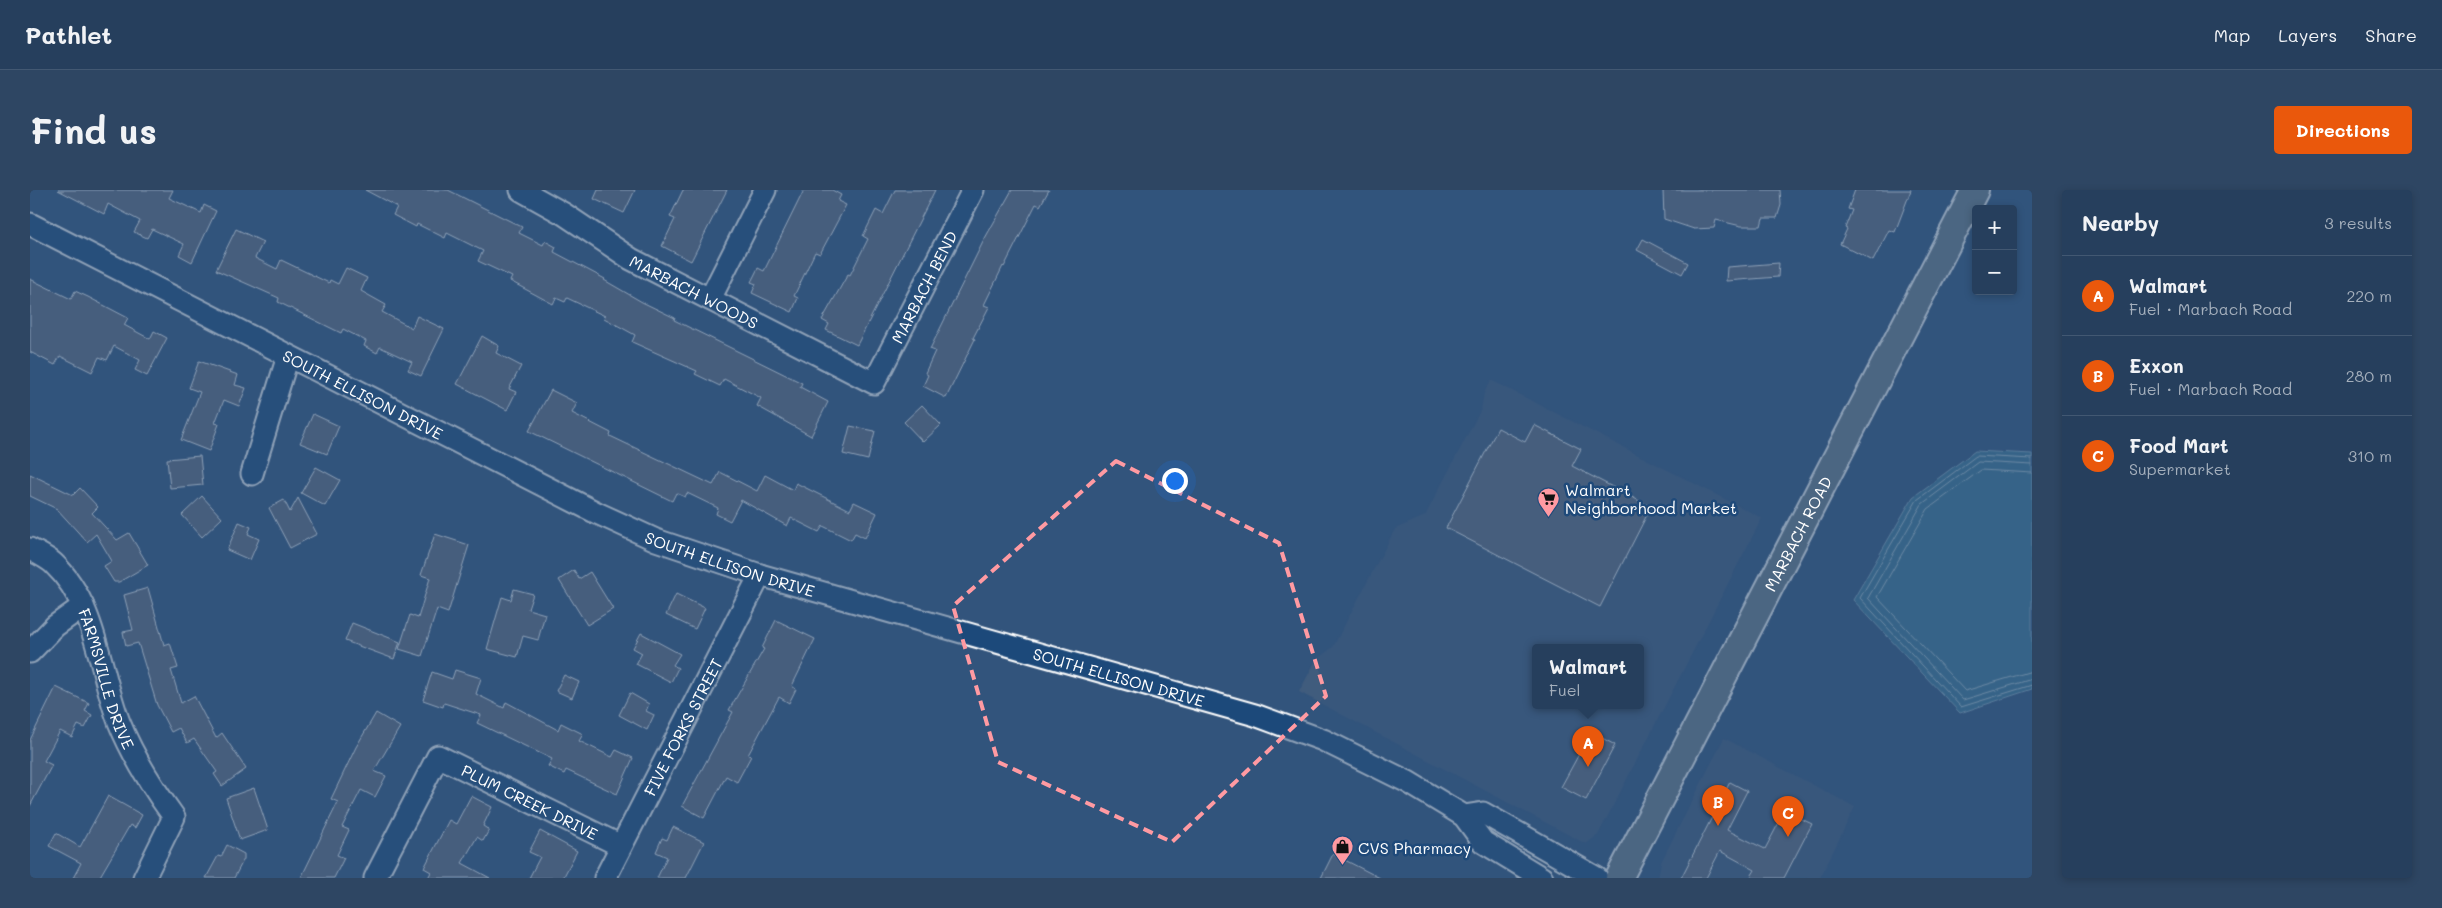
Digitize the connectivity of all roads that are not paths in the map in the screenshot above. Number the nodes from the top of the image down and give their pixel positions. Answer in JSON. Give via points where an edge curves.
{"nodes":[{"id":1,"x":521,"y":190,"type":"edge"},
{"id":2,"x":765,"y":190,"type":"edge"},
{"id":3,"x":973,"y":190,"type":"edge"},
{"id":4,"x":1975,"y":190,"type":"edge"},
{"id":5,"x":549,"y":196,"type":"edge"},
{"id":6,"x":30,"y":224,"type":"edge"},
{"id":7,"x":710,"y":299,"type":"junction"},
{"id":8,"x":288,"y":356,"type":"junction"},
{"id":9,"x":874,"y":383,"type":"joint"},
{"id":10,"x":252,"y":474,"type":"dead end"},
{"id":11,"x":30,"y":549,"type":"edge"},
{"id":12,"x":760,"y":575,"type":"junction"},
{"id":13,"x":83,"y":606,"type":"junction"},
{"id":14,"x":30,"y":652,"type":"edge"},
{"id":15,"x":1464,"y":816,"type":"junction"},
{"id":16,"x":621,"y":846,"type":"junction"},
{"id":17,"x":144,"y":878,"type":"edge"},
{"id":18,"x":375,"y":878,"type":"edge"},
{"id":19,"x":604,"y":878,"type":"edge"},
{"id":20,"x":1542,"y":878,"type":"edge"},
{"id":21,"x":1597,"y":878,"type":"edge"},
{"id":22,"x":1619,"y":878,"type":"edge"}],
"edges":[{"from":1,"to":5,"type":"street","name":"MARBACH WOODS"},
{"from":2,"to":7,"type":"street"},
{"from":3,"to":9,"type":"street","name":"MARBACH BEND"},
{"from":4,"to":22,"type":"main road","name":"MARBACH ROAD"},
{"from":5,"to":7,"type":"street","name":"MARBACH WOODS","via":[[631,259]]},
{"from":6,"to":8,"type":"street","name":"SOUTH ELLISON DRIVE"},
{"from":7,"to":9,"type":"street","name":"MARBACH WOODS"},
{"from":8,"to":10,"type":"street"},
{"from":8,"to":12,"type":"street","name":"SOUTH ELLISON DRIVE","via":[[597,513],[656,540]]},
{"from":11,"to":13,"type":"street","name":"FARMSVILLE DRIVE","via":[[51,561]]},
{"from":12,"to":15,"type":"street","name":"SOUTH ELLISON DRIVE","via":[[1255,715],[1323,740],[1408,782]]},
{"from":12,"to":16,"type":"street","name":"FIVE FORKS STREET"},
{"from":13,"to":14,"type":"street","via":[[55,626]]},
{"from":13,"to":17,"type":"street","name":"FARMSVILLE DRIVE","via":[[120,724],[150,783],[174,817]]},
{"from":15,"to":20,"type":"street","name":"SOUTH ELLISON DRIVE","via":[[1483,842]]},
{"from":15,"to":21,"type":"street","via":[[1484,813]]},
{"from":16,"to":18,"type":"street","name":"PLUM CREEK DRIVE","via":[[438,756]]},
{"from":16,"to":19,"type":"street","name":"FIVE FORKS STREET"}]}
